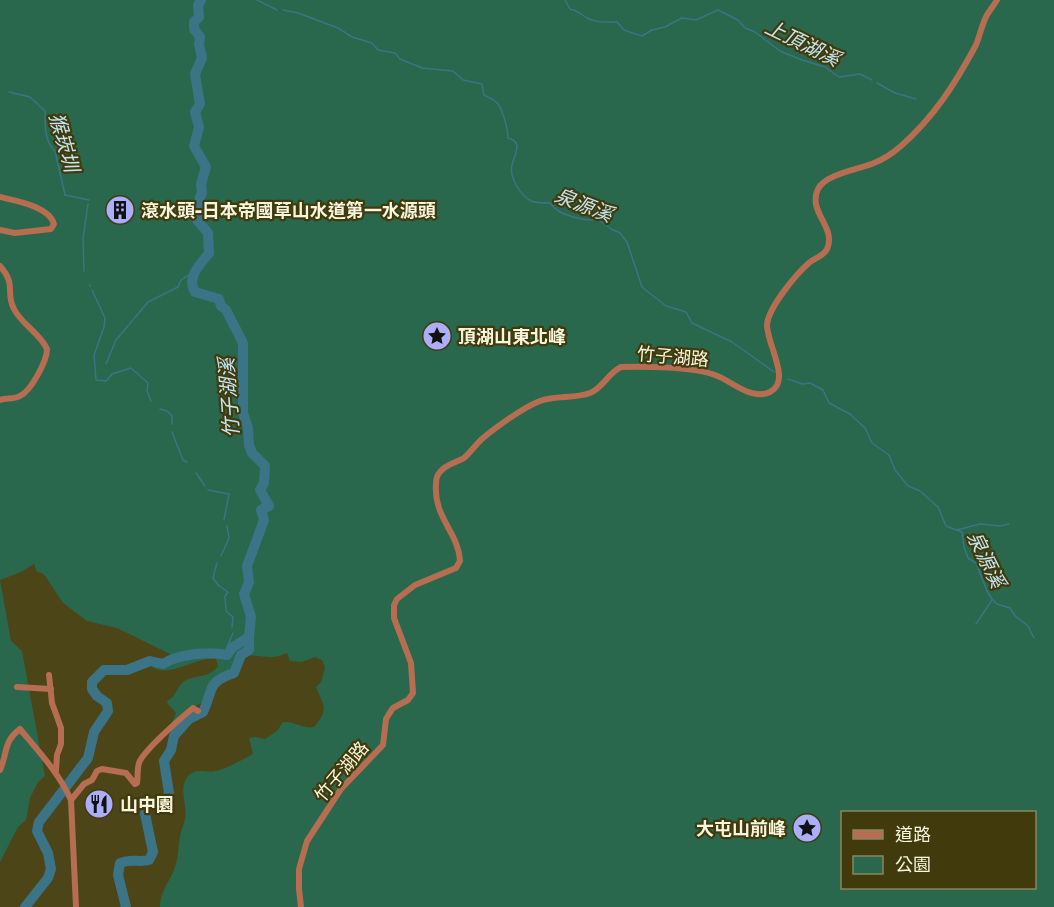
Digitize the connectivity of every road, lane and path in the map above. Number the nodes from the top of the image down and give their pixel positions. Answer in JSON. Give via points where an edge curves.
{"nodes":[{"id":1,"x":997,"y":0,"type":"edge"},
{"id":2,"x":0,"y":197,"type":"edge"},
{"id":3,"x":0,"y":230,"type":"edge"},
{"id":4,"x":0,"y":266,"type":"edge"},
{"id":5,"x":0,"y":400,"type":"edge"},
{"id":6,"x":49,"y":675,"type":"dead end"},
{"id":7,"x":17,"y":687,"type":"dead end"},
{"id":8,"x":51,"y":688,"type":"junction"},
{"id":9,"x":198,"y":711,"type":"dead end"},
{"id":10,"x":0,"y":770,"type":"edge"},
{"id":11,"x":56,"y":771,"type":"junction"},
{"id":12,"x":71,"y":800,"type":"junction"},
{"id":13,"x":76,"y":907,"type":"edge"},
{"id":14,"x":301,"y":907,"type":"edge"}],
"edges":[{"from":1,"to":14,"type":"street","name":"竹子湖路","via":[[946,97],[929,120],[887,157],[844,172],[819,186],[816,209],[829,234],[827,250],[792,281],[767,322],[768,338],[780,371],[776,387],[770,392],[751,393],[715,375],[692,369],[621,367],[591,392],[552,398],[529,407],[439,473],[435,488],[438,510],[458,547],[460,561],[456,568],[415,585],[394,605],[393,618],[411,663],[412,693],[408,700],[393,708],[386,719],[383,745],[341,789],[307,840],[299,869]]},
{"from":2,"to":3,"type":"street","via":[[37,208],[54,224],[51,229],[15,233]]},
{"from":4,"to":5,"type":"street","via":[[10,280],[13,308],[47,349],[45,361],[27,391]]},
{"from":6,"to":8,"type":"street"},
{"from":7,"to":8,"type":"street"},
{"from":8,"to":11,"type":"street","via":[[61,728]]},
{"from":9,"to":12,"type":"street","via":[[194,708],[184,715],[144,755],[137,783],[126,773],[102,769]]},
{"from":10,"to":11,"type":"street","via":[[7,742],[20,729]]},
{"from":11,"to":12,"type":"street"},
{"from":12,"to":13,"type":"street"}]}
